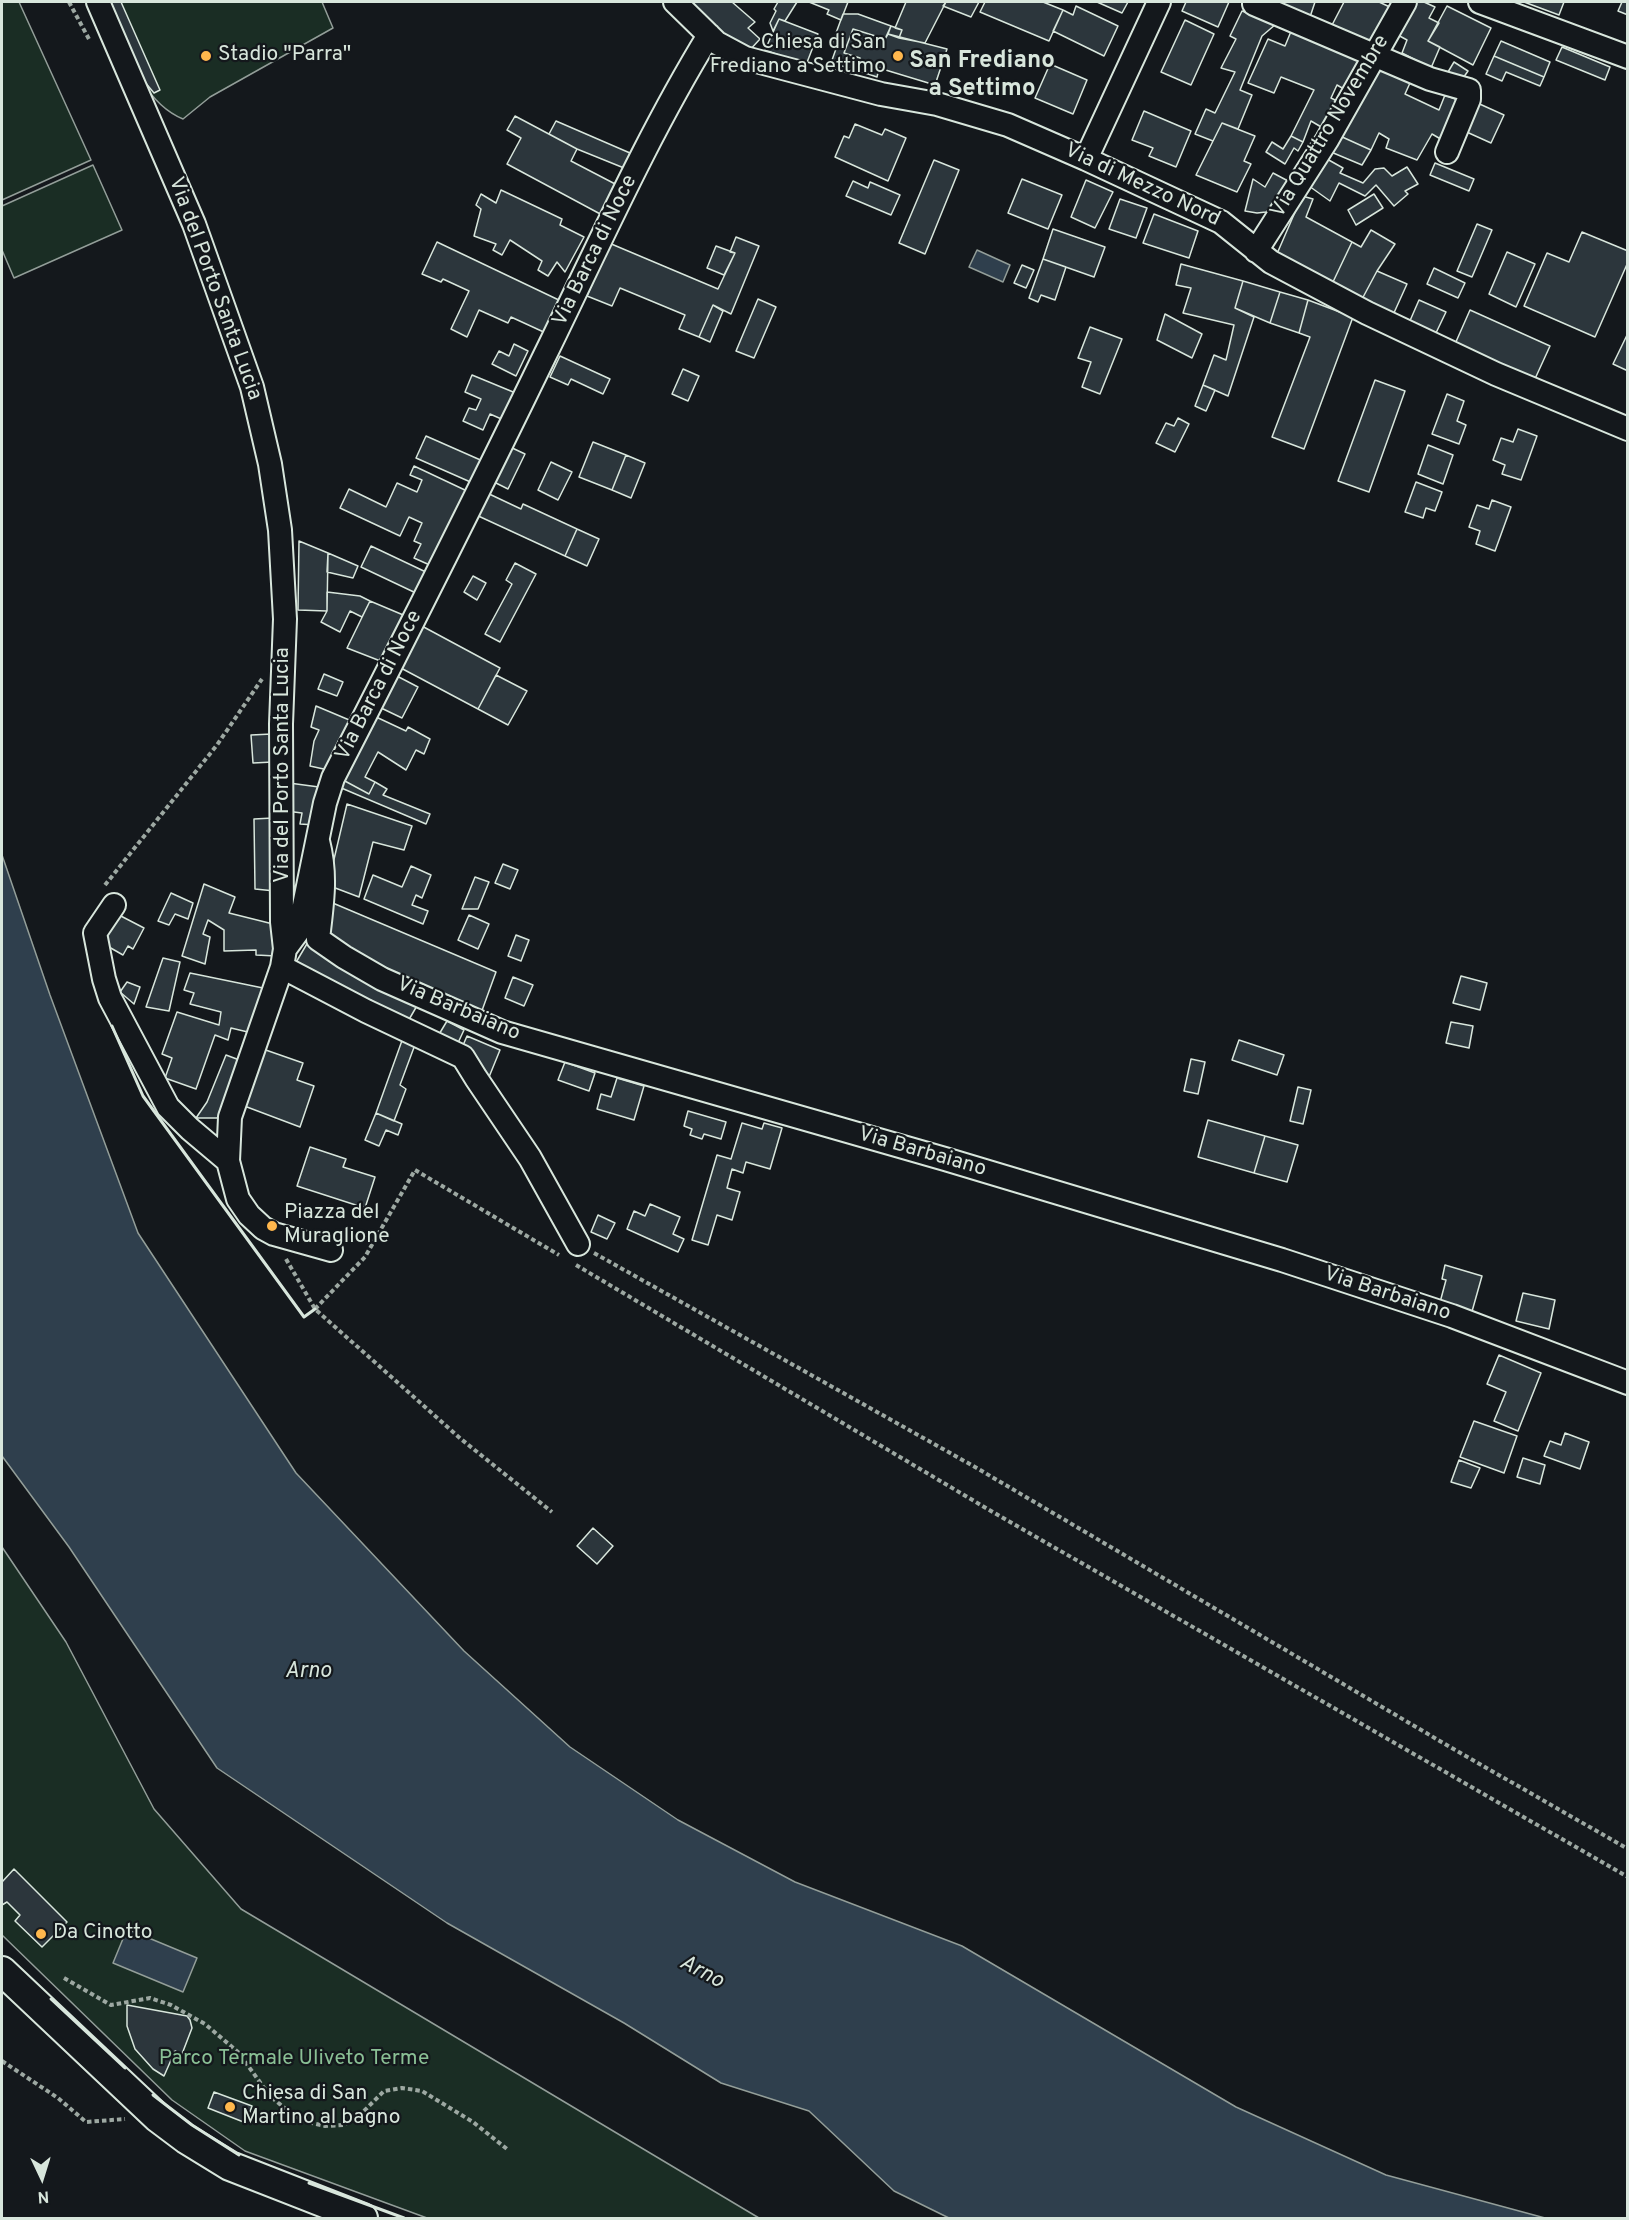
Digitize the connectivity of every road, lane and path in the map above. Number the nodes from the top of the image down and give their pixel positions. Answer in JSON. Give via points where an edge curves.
{"nodes":[{"id":1,"x":98,"y":2,"type":"edge"},
{"id":2,"x":675,"y":2,"type":"edge"},
{"id":3,"x":1158,"y":2,"type":"edge"},
{"id":4,"x":1405,"y":2,"type":"edge"},
{"id":5,"x":1480,"y":2,"type":"edge"},
{"id":6,"x":1254,"y":4,"type":"dead end"},
{"id":7,"x":709,"y":35,"type":"junction"},
{"id":8,"x":1376,"y":55,"type":"junction"},
{"id":9,"x":1628,"y":57,"type":"edge"},
{"id":10,"x":1447,"y":152,"type":"dead end"},
{"id":11,"x":1086,"y":159,"type":"junction"},
{"id":12,"x":1256,"y":251,"type":"junction"},
{"id":13,"x":1628,"y":429,"type":"edge"},
{"id":14,"x":266,"y":673,"type":"dead end"},
{"id":15,"x":318,"y":842,"type":"junction"},
{"id":16,"x":108,"y":897,"type":"joint"},
{"id":17,"x":283,"y":958,"type":"junction"},
{"id":18,"x":228,"y":1161,"type":"junction"},
{"id":19,"x":274,"y":1234,"type":"junction"},
{"id":20,"x":331,"y":1250,"type":"dead end"},
{"id":21,"x":569,"y":1253,"type":"junction"},
{"id":22,"x":315,"y":1309,"type":"junction"},
{"id":23,"x":1628,"y":1383,"type":"edge"},
{"id":24,"x":552,"y":1512,"type":"dead end"},
{"id":25,"x":1628,"y":1849,"type":"edge"},
{"id":26,"x":1628,"y":1877,"type":"edge"},
{"id":27,"x":2,"y":1971,"type":"edge"},
{"id":28,"x":64,"y":1978,"type":"dead end"},
{"id":29,"x":2,"y":2061,"type":"edge"},
{"id":30,"x":119,"y":2119,"type":"dead end"},
{"id":31,"x":507,"y":2149,"type":"dead end"},
{"id":32,"x":363,"y":2218,"type":"edge"}],
"edges":[{"from":1,"to":17,"type":"street","name":"Via del Porto Santa Lucia","via":[[194,224],[252,387],[270,464],[280,530],[285,619],[281,724]]},
{"from":2,"to":7,"type":"street","name":"Via di Mezzo Nord"},
{"from":3,"to":11,"type":"street"},
{"from":4,"to":8,"type":"street","name":"Via Quattro Novembre"},
{"from":5,"to":9,"type":"street"},
{"from":6,"to":8,"type":"street"},
{"from":7,"to":11,"type":"street","name":"Via di Mezzo Nord","via":[[745,58],[1008,125]]},
{"from":7,"to":15,"type":"street","name":"Via Barca di Noce","via":[[610,222],[458,534],[333,778]]},
{"from":8,"to":10,"type":"street","via":[[1430,79],[1468,90],[1469,99]]},
{"from":8,"to":12,"type":"street","name":"Via Quattro Novembre"},
{"from":11,"to":12,"type":"street","name":"Via di Mezzo Nord","via":[[1221,222]]},
{"from":12,"to":13,"type":"street","name":"Via di Mezzo Nord","via":[[1496,374]]},
{"from":14,"to":16,"type":"path"},
{"from":15,"to":17,"type":"street","name":"Via Barca di Noce","via":[[299,930]]},
{"from":15,"to":23,"type":"street","name":"Via Barbaiano","via":[[325,880],[318,939],[382,979],[489,1027],[1282,1260],[1452,1316]]},
{"from":16,"to":18,"type":"street","via":[[95,933],[110,998],[168,1107]]},
{"from":17,"to":18,"type":"street","name":"Via Barca di Noce","via":[[230,1117]]},
{"from":17,"to":21,"type":"street","via":[[366,1011],[464,1057],[530,1158]]},
{"from":18,"to":19,"type":"street","via":[[238,1199],[263,1228]]},
{"from":19,"to":20,"type":"street"},
{"from":19,"to":22,"type":"path"},
{"from":21,"to":22,"type":"path","via":[[415,1170],[364,1257]]},
{"from":21,"to":25,"type":"path","via":[[975,1467]]},
{"from":21,"to":26,"type":"path","via":[[1001,1517]]},
{"from":22,"to":24,"type":"path","via":[[461,1439]]},
{"from":27,"to":32,"type":"main road","via":[[158,2118],[186,2139],[230,2166]]},
{"from":28,"to":31,"type":"path","via":[[111,2005],[150,1998],[205,2024],[238,2052],[270,2096],[307,2122],[344,2125],[384,2091],[402,2088],[422,2091],[473,2122]]},
{"from":29,"to":30,"type":"path","via":[[86,2122]]}]}
